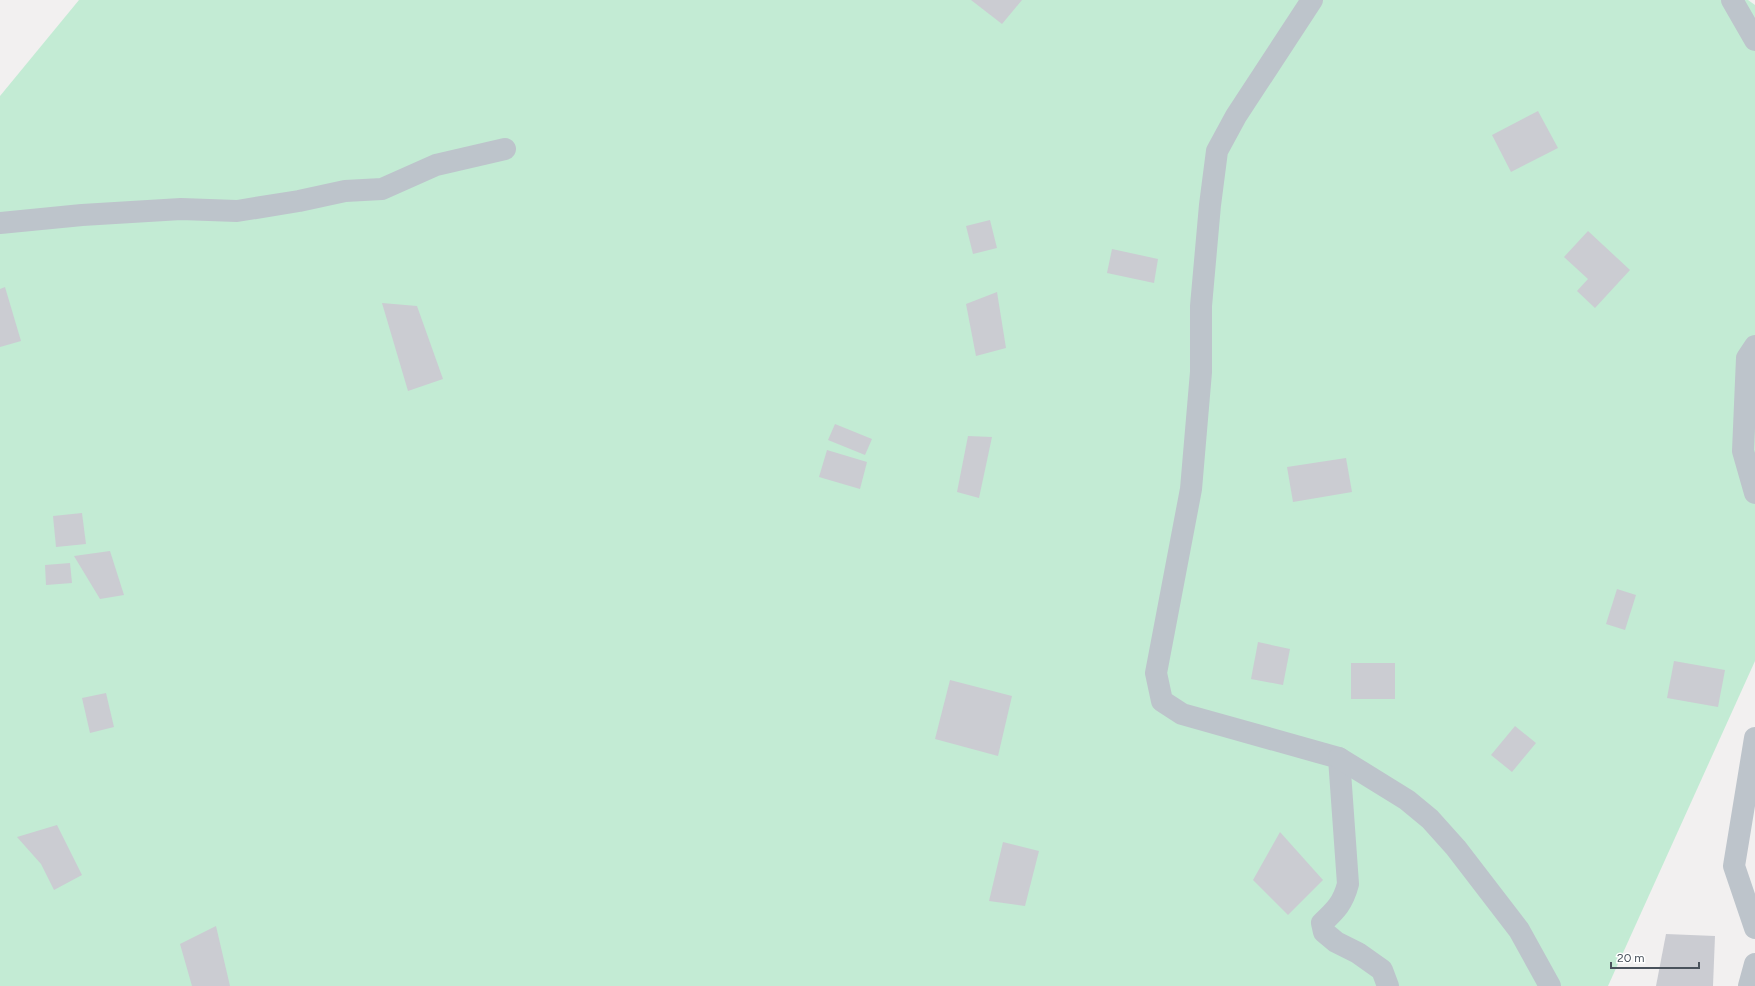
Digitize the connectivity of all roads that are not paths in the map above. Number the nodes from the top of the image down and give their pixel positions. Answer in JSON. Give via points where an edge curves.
{"nodes":[{"id":1,"x":1312,"y":0,"type":"edge"},
{"id":2,"x":1732,"y":0,"type":"edge"},
{"id":3,"x":1755,"y":40,"type":"edge"},
{"id":4,"x":505,"y":149,"type":"dead end"},
{"id":5,"x":0,"y":223,"type":"edge"},
{"id":6,"x":1755,"y":346,"type":"edge"},
{"id":7,"x":1755,"y":493,"type":"edge"},
{"id":8,"x":1755,"y":738,"type":"edge"},
{"id":9,"x":1339,"y":758,"type":"junction"},
{"id":10,"x":1755,"y":928,"type":"edge"},
{"id":11,"x":1755,"y":964,"type":"edge"},
{"id":12,"x":1388,"y":986,"type":"edge"},
{"id":13,"x":1550,"y":986,"type":"edge"},
{"id":14,"x":1749,"y":986,"type":"edge"}],
"edges":[{"from":1,"to":9,"type":"street","via":[[1236,116],[1217,151],[1201,306],[1201,372],[1191,490],[1156,673],[1162,701],[1182,714]]},
{"from":2,"to":3,"type":"street"},
{"from":4,"to":5,"type":"street","via":[[436,165],[382,189],[345,191],[237,211],[181,209]]},
{"from":6,"to":7,"type":"street","via":[[1747,358],[1743,451]]},
{"from":8,"to":10,"type":"street","via":[[1734,866]]},
{"from":9,"to":12,"type":"street","via":[[1348,884],[1337,909],[1322,923],[1324,932],[1336,942],[1358,953],[1382,970]]},
{"from":9,"to":13,"type":"street","via":[[1407,800],[1435,825],[1456,848],[1519,930]]},
{"from":11,"to":14,"type":"street"}]}
